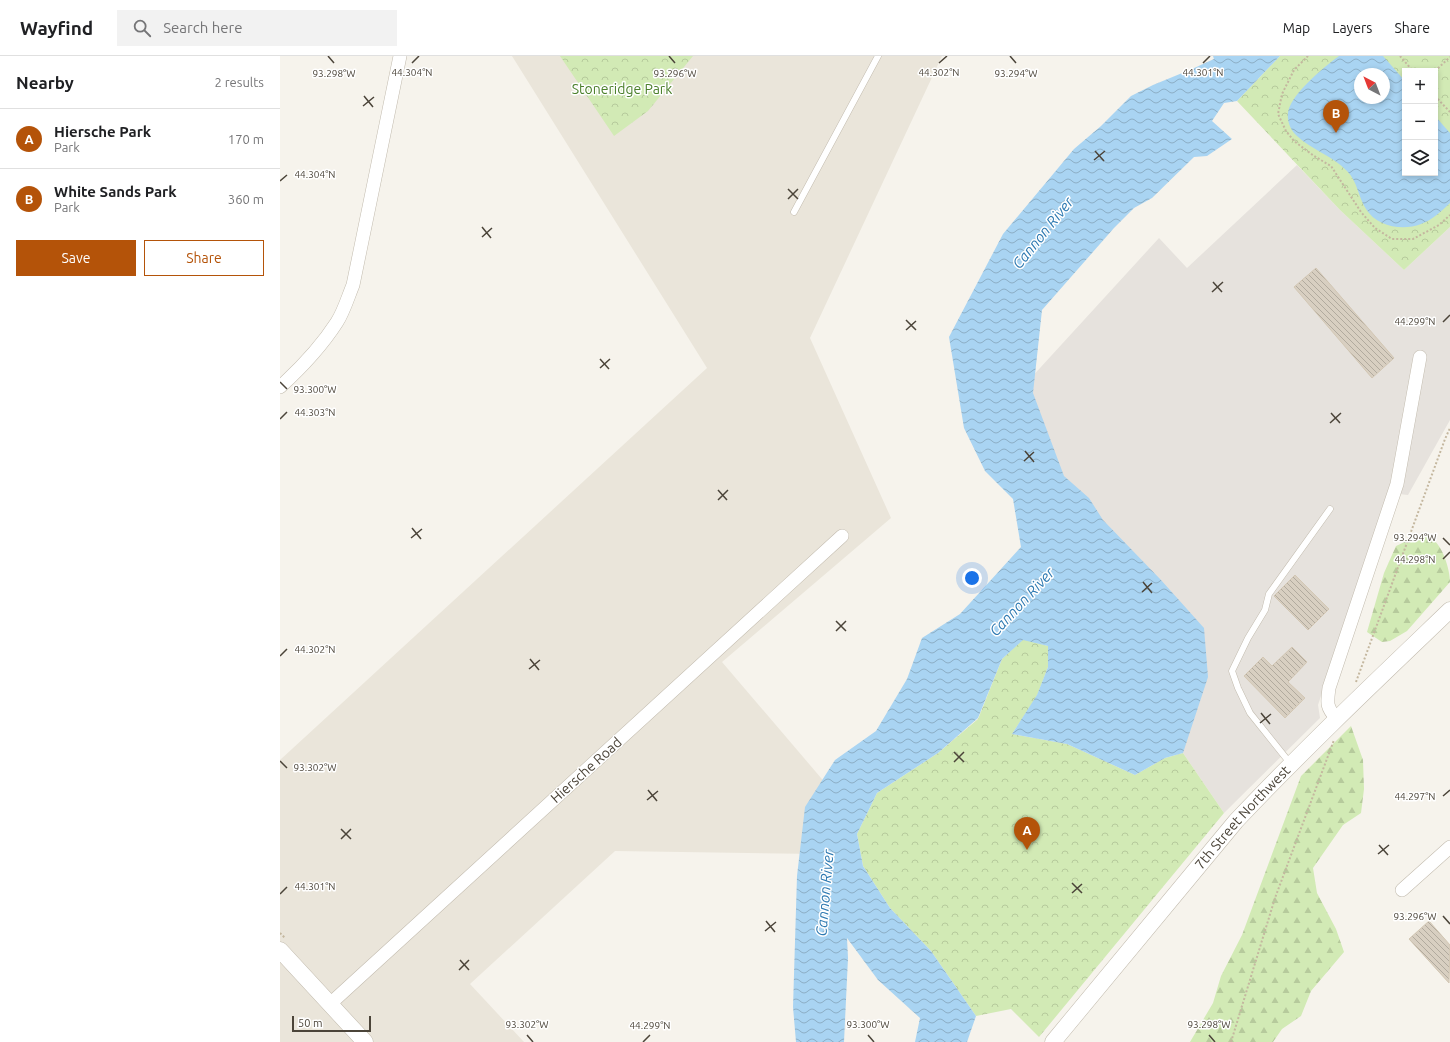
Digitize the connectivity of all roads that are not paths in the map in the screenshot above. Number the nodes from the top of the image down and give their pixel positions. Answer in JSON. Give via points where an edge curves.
{"nodes":[{"id":1,"x":400,"y":56,"type":"edge"},
{"id":2,"x":878,"y":56,"type":"edge"},
{"id":3,"x":794,"y":212,"type":"dead end"},
{"id":4,"x":1420,"y":357,"type":"dead end"},
{"id":5,"x":280,"y":387,"type":"edge"},
{"id":6,"x":1330,"y":508,"type":"dead end"},
{"id":7,"x":842,"y":536,"type":"dead end"},
{"id":8,"x":1450,"y":610,"type":"edge"},
{"id":9,"x":1337,"y":719,"type":"junction"},
{"id":10,"x":1291,"y":764,"type":"junction"},
{"id":11,"x":1450,"y":848,"type":"edge"},
{"id":12,"x":1402,"y":890,"type":"dead end"},
{"id":13,"x":280,"y":950,"type":"edge"},
{"id":14,"x":330,"y":1004,"type":"junction"},
{"id":15,"x":364,"y":1042,"type":"edge"},
{"id":16,"x":1053,"y":1042,"type":"edge"}],
"edges":[{"from":1,"to":5,"type":"street","via":[[353,285],[338,321],[319,348],[302,368]]},
{"from":2,"to":3,"type":"lane"},
{"from":4,"to":9,"type":"street","via":[[1397,484],[1329,688],[1329,710]]},
{"from":6,"to":10,"type":"lane","via":[[1269,594],[1266,610],[1248,638],[1232,671],[1250,713]]},
{"from":7,"to":14,"type":"street","name":"Hiersche Road"},
{"from":8,"to":9,"type":"street","name":"7th Street Northwest"},
{"from":9,"to":10,"type":"street","name":"7th Street Northwest"},
{"from":10,"to":16,"type":"street","name":"7th Street Northwest","via":[[1236,821]]},
{"from":11,"to":12,"type":"street"},
{"from":13,"to":14,"type":"street"},
{"from":14,"to":15,"type":"street"}]}
